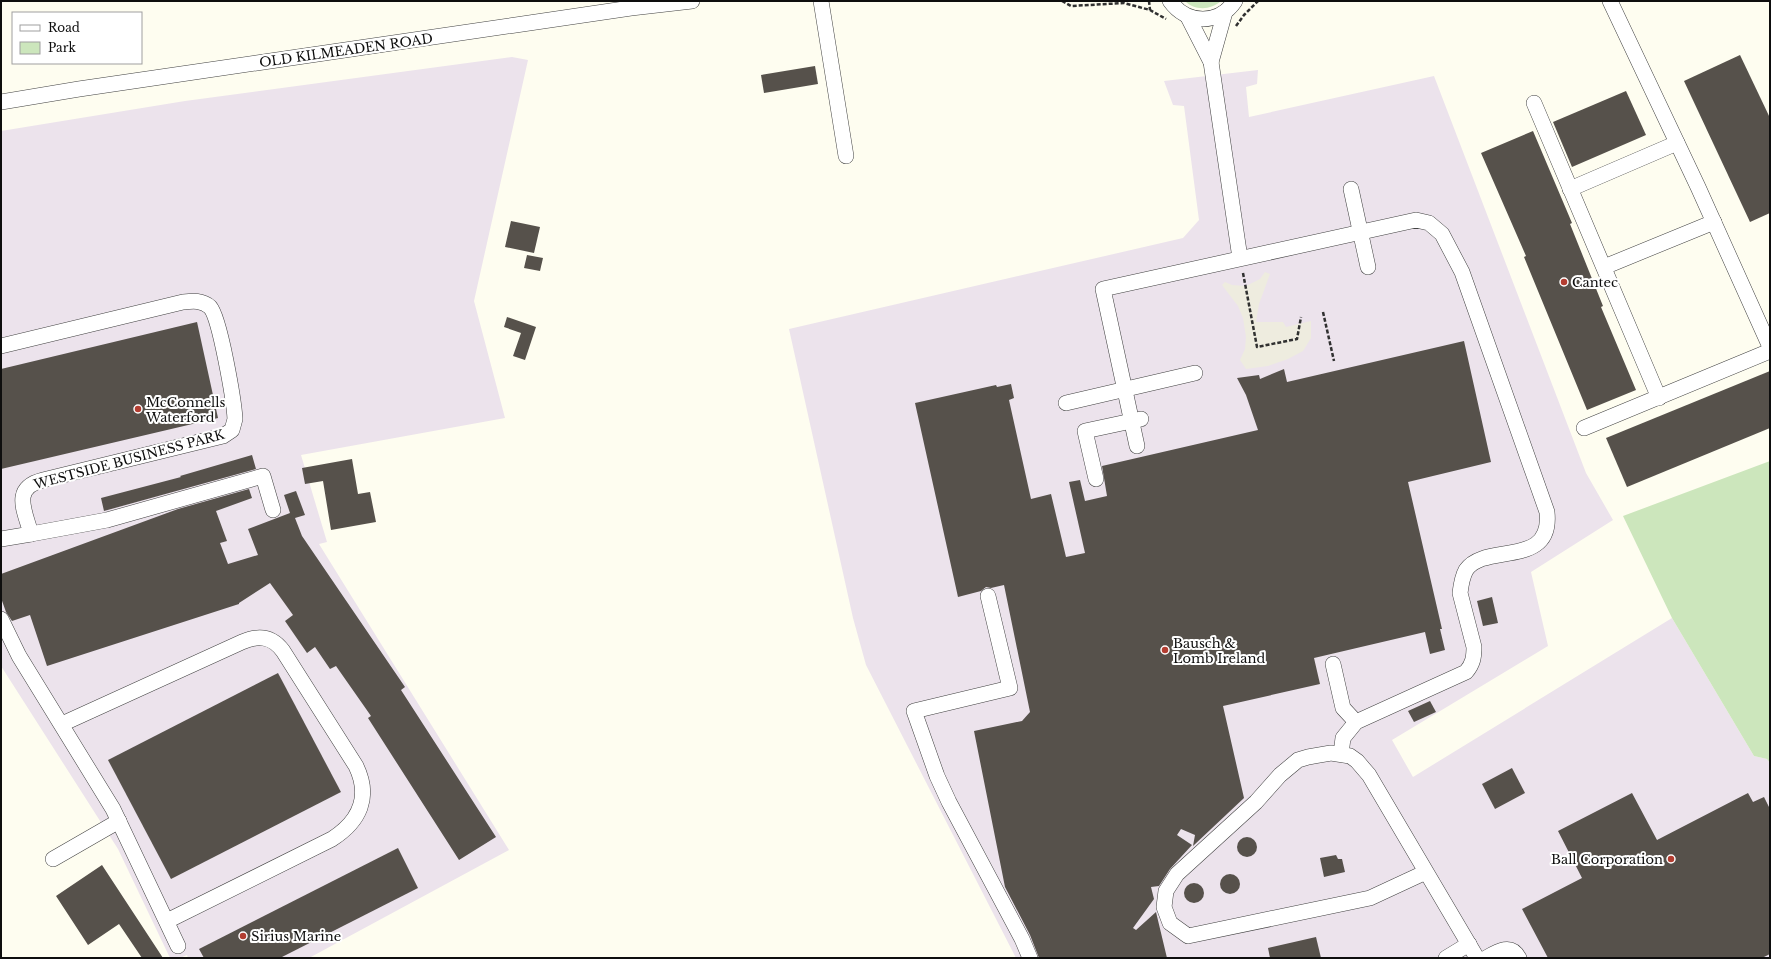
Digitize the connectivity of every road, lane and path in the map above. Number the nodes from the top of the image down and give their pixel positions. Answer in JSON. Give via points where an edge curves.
{"nodes":[{"id":1,"x":686,"y":1,"type":"edge"},
{"id":2,"x":692,"y":1,"type":"edge"},
{"id":3,"x":822,"y":1,"type":"edge"},
{"id":4,"x":1062,"y":1,"type":"edge"},
{"id":5,"x":1148,"y":1,"type":"edge"},
{"id":6,"x":1235,"y":1,"type":"edge"},
{"id":7,"x":1610,"y":1,"type":"edge"},
{"id":8,"x":665,"y":2,"type":"edge"},
{"id":9,"x":1164,"y":5,"type":"edge"},
{"id":10,"x":1071,"y":6,"type":"dead end"},
{"id":11,"x":1225,"y":12,"type":"junction"},
{"id":12,"x":1188,"y":16,"type":"junction"},
{"id":13,"x":1211,"y":62,"type":"junction"},
{"id":14,"x":1,"y":102,"type":"edge"},
{"id":15,"x":1534,"y":102,"type":"dead end"},
{"id":16,"x":1677,"y":144,"type":"junction"},
{"id":17,"x":846,"y":156,"type":"dead end"},
{"id":18,"x":1570,"y":188,"type":"junction"},
{"id":19,"x":1351,"y":189,"type":"dead end"},
{"id":20,"x":1714,"y":222,"type":"junction"},
{"id":21,"x":1361,"y":233,"type":"junction"},
{"id":22,"x":1240,"y":258,"type":"junction"},
{"id":23,"x":1368,"y":267,"type":"dead end"},
{"id":24,"x":1604,"y":267,"type":"junction"},
{"id":25,"x":1323,"y":312,"type":"dead end"},
{"id":26,"x":1301,"y":317,"type":"dead end"},
{"id":27,"x":1,"y":346,"type":"edge"},
{"id":28,"x":1770,"y":347,"type":"edge"},
{"id":29,"x":1770,"y":351,"type":"edge"},
{"id":30,"x":1334,"y":361,"type":"dead end"},
{"id":31,"x":1195,"y":373,"type":"dead end"},
{"id":32,"x":1124,"y":389,"type":"junction"},
{"id":33,"x":1659,"y":398,"type":"junction"},
{"id":34,"x":1066,"y":403,"type":"dead end"},
{"id":35,"x":1136,"y":420,"type":"junction"},
{"id":36,"x":1584,"y":428,"type":"dead end"},
{"id":37,"x":1137,"y":446,"type":"dead end"},
{"id":38,"x":1096,"y":479,"type":"dead end"},
{"id":39,"x":273,"y":510,"type":"dead end"},
{"id":40,"x":31,"y":534,"type":"junction"},
{"id":41,"x":1,"y":539,"type":"edge"},
{"id":42,"x":988,"y":596,"type":"dead end"},
{"id":43,"x":1,"y":618,"type":"edge"},
{"id":44,"x":1333,"y":664,"type":"dead end"},
{"id":45,"x":1356,"y":722,"type":"junction"},
{"id":46,"x":62,"y":724,"type":"junction"},
{"id":47,"x":1341,"y":754,"type":"junction"},
{"id":48,"x":119,"y":822,"type":"junction"},
{"id":49,"x":53,"y":859,"type":"dead end"},
{"id":50,"x":1426,"y":872,"type":"junction"},
{"id":51,"x":167,"y":921,"type":"junction"},
{"id":52,"x":1469,"y":944,"type":"junction"},
{"id":53,"x":178,"y":946,"type":"dead end"},
{"id":54,"x":1030,"y":958,"type":"edge"},
{"id":55,"x":1446,"y":958,"type":"edge"},
{"id":56,"x":1477,"y":958,"type":"edge"},
{"id":57,"x":1486,"y":958,"type":"edge"},
{"id":58,"x":1519,"y":958,"type":"edge"}],
"edges":[{"from":1,"to":2,"type":"street","name":"OLD KILMEADEN ROAD"},
{"from":1,"to":8,"type":"street","name":"OLD KILMEADEN ROAD"},
{"from":3,"to":17,"type":"street"},
{"from":4,"to":10,"type":"path"},
{"from":5,"to":9,"type":"path"},
{"from":6,"to":11,"type":"street"},
{"from":7,"to":16,"type":"street"},
{"from":8,"to":14,"type":"street","name":"OLD KILMEADEN ROAD"},
{"from":9,"to":12,"type":"street"},
{"from":11,"to":12,"type":"street","via":[[1207,19]]},
{"from":11,"to":13,"type":"street"},
{"from":12,"to":13,"type":"street"},
{"from":13,"to":22,"type":"street"},
{"from":15,"to":18,"type":"street"},
{"from":16,"to":18,"type":"street"},
{"from":16,"to":20,"type":"street"},
{"from":18,"to":24,"type":"street"},
{"from":19,"to":21,"type":"street"},
{"from":20,"to":24,"type":"street"},
{"from":20,"to":28,"type":"street"},
{"from":21,"to":22,"type":"street"},
{"from":21,"to":23,"type":"street"},
{"from":21,"to":45,"type":"street","via":[[1416,220],[1429,223],[1442,234],[1467,285],[1548,521],[1545,532],[1534,546],[1478,560],[1467,569],[1460,594],[1474,656],[1466,672]]},
{"from":22,"to":26,"type":"path","via":[[1257,347],[1297,339]]},
{"from":22,"to":32,"type":"street","via":[[1103,289]]},
{"from":24,"to":33,"type":"street"},
{"from":25,"to":30,"type":"path"},
{"from":27,"to":40,"type":"street","name":"WESTSIDE BUSINESS PARK","via":[[183,302],[200,302],[209,307],[217,322],[234,407],[234,426],[223,436],[30,484],[24,491],[23,501]]},
{"from":29,"to":33,"type":"street"},
{"from":31,"to":32,"type":"street"},
{"from":32,"to":34,"type":"street"},
{"from":32,"to":35,"type":"street"},
{"from":33,"to":36,"type":"street"},
{"from":35,"to":37,"type":"street"},
{"from":35,"to":38,"type":"street","via":[[1085,431]]},
{"from":39,"to":40,"type":"street","via":[[263,476],[107,520]]},
{"from":40,"to":41,"type":"street"},
{"from":42,"to":54,"type":"street","via":[[1010,688],[914,711],[949,802]]},
{"from":43,"to":46,"type":"street","via":[[19,656]]},
{"from":44,"to":45,"type":"street","via":[[1344,708]]},
{"from":45,"to":47,"type":"street","via":[[1343,738]]},
{"from":46,"to":48,"type":"street"},
{"from":46,"to":51,"type":"street","via":[[242,642],[267,638],[283,651],[356,766],[362,780],[362,802],[357,815],[347,828],[332,839]]},
{"from":47,"to":50,"type":"street","via":[[1350,756],[1364,768]]},
{"from":47,"to":50,"type":"street","via":[[1308,756],[1298,760],[1177,874],[1166,890],[1164,908],[1170,924],[1188,936],[1204,933],[1370,898]]},
{"from":48,"to":49,"type":"street"},
{"from":48,"to":51,"type":"street"},
{"from":50,"to":52,"type":"street"},
{"from":51,"to":53,"type":"street"},
{"from":52,"to":55,"type":"street"},
{"from":52,"to":56,"type":"street"},
{"from":57,"to":58,"type":"street","via":[[1502,949],[1511,949]]}]}
